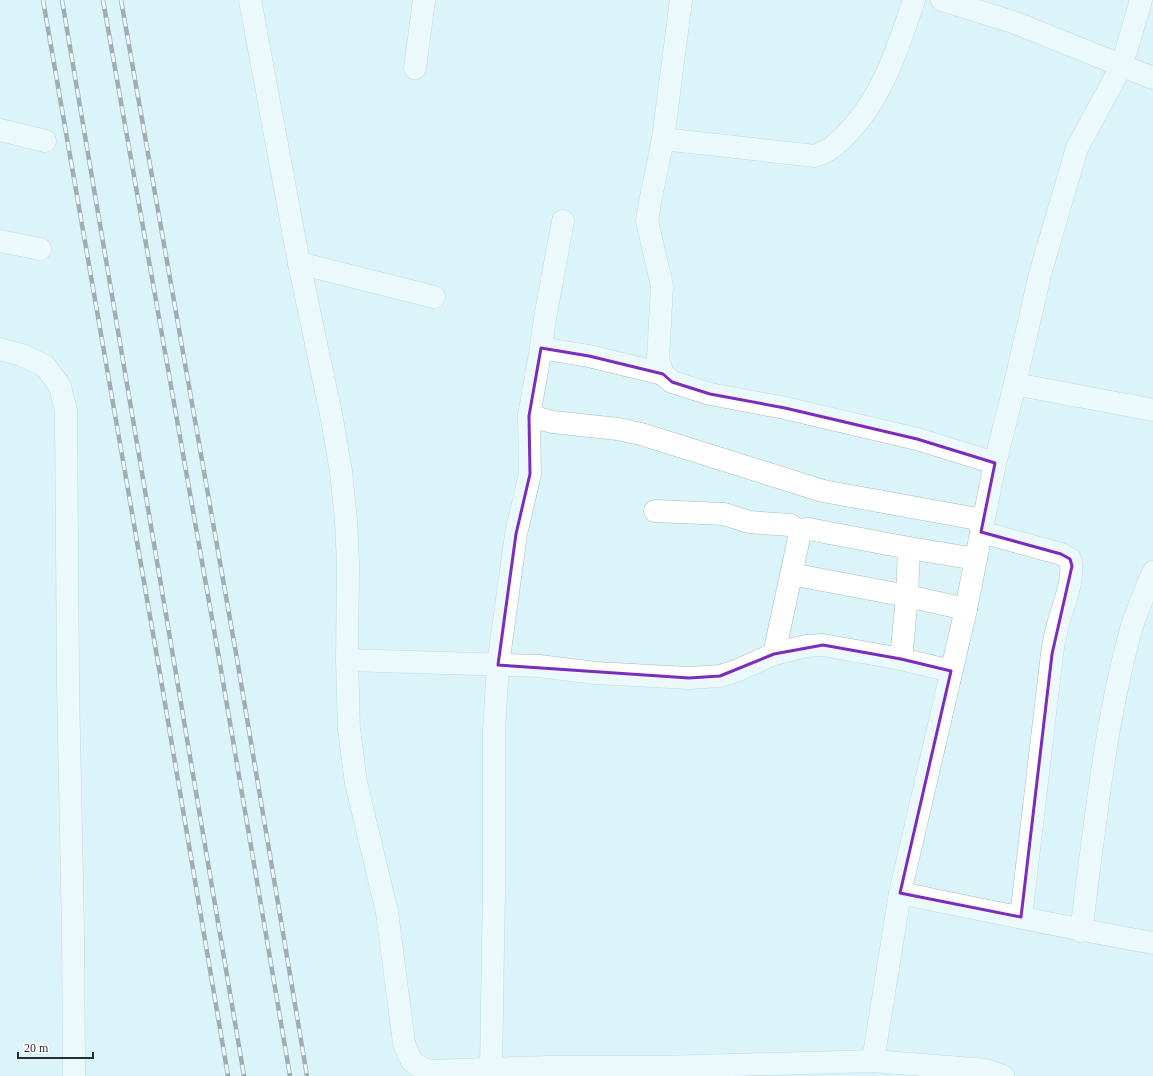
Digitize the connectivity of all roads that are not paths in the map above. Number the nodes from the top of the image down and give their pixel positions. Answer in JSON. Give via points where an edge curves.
{"nodes":[{"id":1,"x":250,"y":0,"type":"edge"},
{"id":2,"x":424,"y":0,"type":"edge"},
{"id":3,"x":681,"y":0,"type":"edge"},
{"id":4,"x":914,"y":0,"type":"edge"},
{"id":5,"x":942,"y":0,"type":"edge"},
{"id":6,"x":1141,"y":0,"type":"edge"},
{"id":7,"x":1122,"y":65,"type":"junction"},
{"id":8,"x":415,"y":68,"type":"dead end"},
{"id":9,"x":1153,"y":78,"type":"edge"},
{"id":10,"x":0,"y":130,"type":"edge"},
{"id":11,"x":663,"y":139,"type":"junction"},
{"id":12,"x":45,"y":140,"type":"dead end"},
{"id":13,"x":563,"y":221,"type":"dead end"},
{"id":14,"x":0,"y":241,"type":"edge"},
{"id":15,"x":40,"y":249,"type":"dead end"},
{"id":16,"x":299,"y":263,"type":"junction"},
{"id":17,"x":434,"y":297,"type":"dead end"},
{"id":18,"x":541,"y":348,"type":"junction"},
{"id":19,"x":0,"y":349,"type":"edge"},
{"id":20,"x":663,"y":374,"type":"junction"},
{"id":21,"x":1015,"y":384,"type":"junction"},
{"id":22,"x":1153,"y":410,"type":"edge"},
{"id":23,"x":529,"y":416,"type":"junction"},
{"id":24,"x":995,"y":463,"type":"junction"},
{"id":25,"x":655,"y":511,"type":"dead end"},
{"id":26,"x":982,"y":526,"type":"junction"},
{"id":27,"x":798,"y":530,"type":"junction"},
{"id":28,"x":909,"y":548,"type":"junction"},
{"id":29,"x":976,"y":558,"type":"junction"},
{"id":30,"x":1153,"y":572,"type":"edge"},
{"id":31,"x":791,"y":574,"type":"junction"},
{"id":32,"x":907,"y":596,"type":"junction"},
{"id":33,"x":966,"y":609,"type":"junction"},
{"id":34,"x":774,"y":654,"type":"junction"},
{"id":35,"x":901,"y":658,"type":"junction"},
{"id":36,"x":347,"y":660,"type":"junction"},
{"id":37,"x":498,"y":665,"type":"junction"},
{"id":38,"x":951,"y":672,"type":"junction"},
{"id":39,"x":900,"y":893,"type":"junction"},
{"id":40,"x":1021,"y":917,"type":"junction"},
{"id":41,"x":1082,"y":931,"type":"junction"},
{"id":42,"x":1153,"y":943,"type":"edge"},
{"id":43,"x":873,"y":1061,"type":"junction"},
{"id":44,"x":491,"y":1069,"type":"junction"},
{"id":45,"x":74,"y":1076,"type":"edge"},
{"id":46,"x":1003,"y":1076,"type":"edge"}],
"edges":[{"from":1,"to":16,"type":"street"},
{"from":2,"to":8,"type":"street"},
{"from":3,"to":11,"type":"street"},
{"from":4,"to":11,"type":"street","via":[[894,59],[881,87],[869,108],[833,147],[815,156]]},
{"from":5,"to":7,"type":"street","via":[[1013,22]]},
{"from":6,"to":7,"type":"street"},
{"from":7,"to":9,"type":"street"},
{"from":7,"to":21,"type":"street","via":[[1077,148],[1040,274]]},
{"from":10,"to":12,"type":"street"},
{"from":11,"to":20,"type":"street","via":[[647,221],[662,286],[658,359]]},
{"from":13,"to":18,"type":"street"},
{"from":14,"to":15,"type":"street"},
{"from":16,"to":17,"type":"street"},
{"from":16,"to":36,"type":"street","via":[[341,472],[348,565]]},
{"from":18,"to":20,"type":"street","via":[[589,356]]},
{"from":18,"to":23,"type":"street"},
{"from":19,"to":45,"type":"street","via":[[46,366],[60,386],[66,411]]},
{"from":20,"to":24,"type":"street","via":[[672,382],[710,394],[785,408],[917,439]]},
{"from":21,"to":22,"type":"street"},
{"from":21,"to":24,"type":"street"},
{"from":23,"to":26,"type":"street","via":[[553,422],[641,434],[823,491]]},
{"from":23,"to":37,"type":"street","via":[[530,474],[516,534]]},
{"from":24,"to":26,"type":"street"},
{"from":25,"to":27,"type":"street","via":[[724,514],[748,522],[790,525]]},
{"from":26,"to":29,"type":"street"},
{"from":26,"to":40,"type":"street","via":[[1061,554],[1070,559],[1072,566],[1052,654]]},
{"from":27,"to":28,"type":"street","via":[[809,529]]},
{"from":27,"to":31,"type":"street","via":[[799,538]]},
{"from":28,"to":29,"type":"street"},
{"from":28,"to":32,"type":"street"},
{"from":29,"to":33,"type":"street"},
{"from":30,"to":41,"type":"street","via":[[1133,624],[1109,728]]},
{"from":31,"to":32,"type":"street"},
{"from":31,"to":34,"type":"street"},
{"from":32,"to":33,"type":"street"},
{"from":32,"to":35,"type":"street"},
{"from":33,"to":38,"type":"street"},
{"from":34,"to":35,"type":"street","via":[[806,646],[823,645]]},
{"from":34,"to":37,"type":"street","via":[[720,676],[689,678]]},
{"from":35,"to":38,"type":"street"},
{"from":36,"to":37,"type":"street"},
{"from":36,"to":44,"type":"street","via":[[349,729],[356,783],[387,912],[404,1043],[409,1059],[420,1068],[430,1071]]},
{"from":37,"to":44,"type":"street","via":[[494,732]]},
{"from":38,"to":39,"type":"street"},
{"from":39,"to":40,"type":"street"},
{"from":39,"to":43,"type":"street"},
{"from":40,"to":41,"type":"street"},
{"from":41,"to":42,"type":"street"},
{"from":43,"to":44,"type":"street"},
{"from":43,"to":46,"type":"street","via":[[986,1070]]}]}
